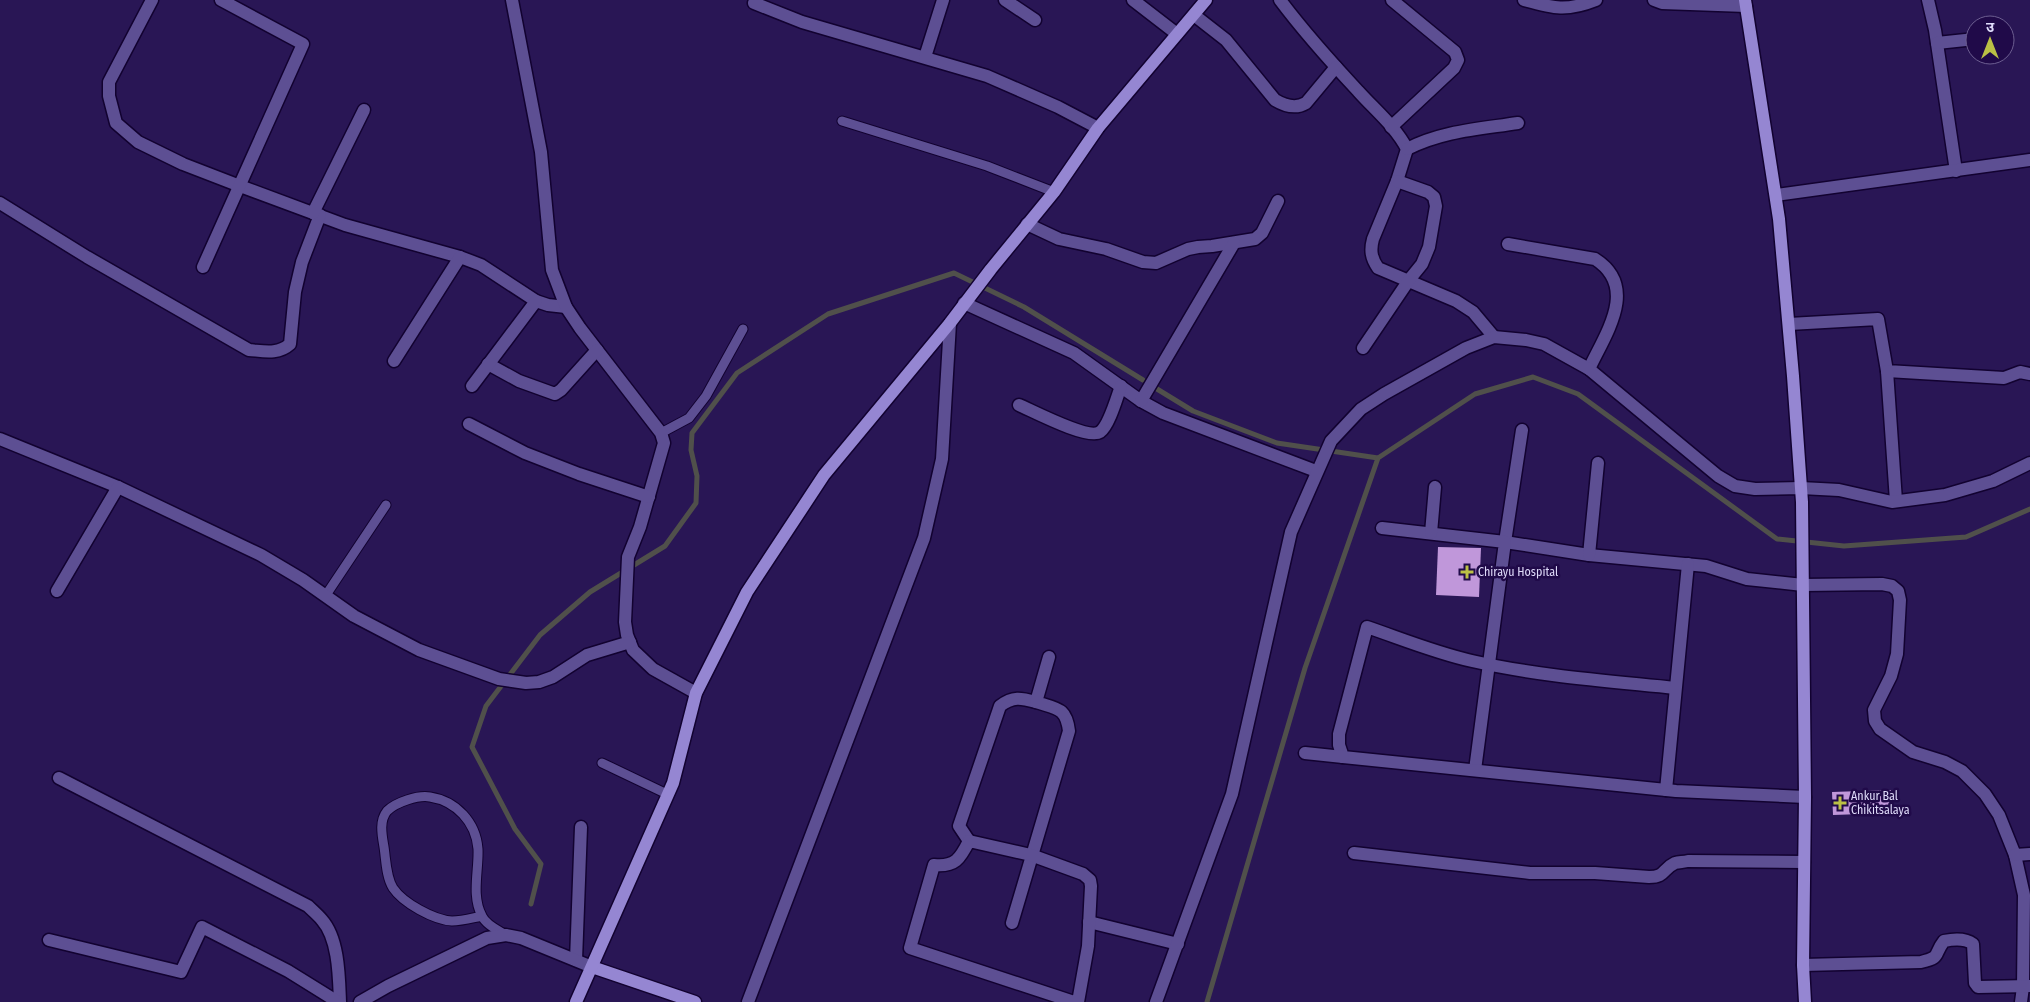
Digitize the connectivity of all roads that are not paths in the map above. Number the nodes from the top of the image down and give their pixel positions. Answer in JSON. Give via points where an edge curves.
{"nodes":[{"id":1,"x":152,"y":0,"type":"edge"},
{"id":2,"x":221,"y":0,"type":"edge"},
{"id":3,"x":512,"y":0,"type":"edge"},
{"id":4,"x":943,"y":0,"type":"edge"},
{"id":5,"x":1005,"y":0,"type":"edge"},
{"id":6,"x":1132,"y":0,"type":"edge"},
{"id":7,"x":1206,"y":0,"type":"edge"},
{"id":8,"x":1280,"y":0,"type":"edge"},
{"id":9,"x":1392,"y":0,"type":"edge"},
{"id":10,"x":1524,"y":0,"type":"edge"},
{"id":11,"x":1596,"y":0,"type":"edge"},
{"id":12,"x":1654,"y":0,"type":"edge"},
{"id":13,"x":1928,"y":0,"type":"edge"},
{"id":14,"x":754,"y":3,"type":"dead end"},
{"id":15,"x":1745,"y":3,"type":"edge"},
{"id":16,"x":1194,"y":15,"type":"junction"},
{"id":17,"x":1035,"y":20,"type":"dead end"},
{"id":18,"x":1177,"y":34,"type":"junction"},
{"id":19,"x":1965,"y":41,"type":"edge"},
{"id":20,"x":1937,"y":43,"type":"junction"},
{"id":21,"x":925,"y":58,"type":"junction"},
{"id":22,"x":1336,"y":67,"type":"junction"},
{"id":23,"x":364,"y":110,"type":"dead end"},
{"id":24,"x":842,"y":121,"type":"dead end"},
{"id":25,"x":1518,"y":124,"type":"dead end"},
{"id":26,"x":1391,"y":127,"type":"junction"},
{"id":27,"x":1098,"y":128,"type":"junction"},
{"id":28,"x":1407,"y":149,"type":"junction"},
{"id":29,"x":2030,"y":160,"type":"edge"},
{"id":30,"x":1956,"y":172,"type":"junction"},
{"id":31,"x":1397,"y":181,"type":"junction"},
{"id":32,"x":240,"y":186,"type":"junction"},
{"id":33,"x":1054,"y":192,"type":"junction"},
{"id":34,"x":1776,"y":195,"type":"junction"},
{"id":35,"x":1278,"y":201,"type":"dead end"},
{"id":36,"x":0,"y":204,"type":"edge"},
{"id":37,"x":316,"y":214,"type":"junction"},
{"id":38,"x":1027,"y":224,"type":"junction"},
{"id":39,"x":1234,"y":243,"type":"junction"},
{"id":40,"x":1508,"y":244,"type":"dead end"},
{"id":41,"x":460,"y":257,"type":"junction"},
{"id":42,"x":203,"y":267,"type":"dead end"},
{"id":43,"x":1409,"y":280,"type":"junction"},
{"id":44,"x":968,"y":298,"type":"junction"},
{"id":45,"x":536,"y":301,"type":"junction"},
{"id":46,"x":566,"y":307,"type":"junction"},
{"id":47,"x":950,"y":323,"type":"junction"},
{"id":48,"x":1789,"y":324,"type":"junction"},
{"id":49,"x":743,"y":329,"type":"dead end"},
{"id":50,"x":1494,"y":337,"type":"junction"},
{"id":51,"x":1363,"y":348,"type":"dead end"},
{"id":52,"x":597,"y":350,"type":"junction"},
{"id":53,"x":394,"y":361,"type":"dead end"},
{"id":54,"x":488,"y":364,"type":"junction"},
{"id":55,"x":1589,"y":368,"type":"junction"},
{"id":56,"x":1886,"y":371,"type":"junction"},
{"id":57,"x":2030,"y":374,"type":"edge"},
{"id":58,"x":472,"y":386,"type":"dead end"},
{"id":59,"x":1121,"y":386,"type":"junction"},
{"id":60,"x":1141,"y":401,"type":"junction"},
{"id":61,"x":1020,"y":405,"type":"dead end"},
{"id":62,"x":469,"y":424,"type":"dead end"},
{"id":63,"x":1522,"y":430,"type":"dead end"},
{"id":64,"x":661,"y":433,"type":"junction"},
{"id":65,"x":0,"y":439,"type":"edge"},
{"id":66,"x":1598,"y":462,"type":"dead end"},
{"id":67,"x":2030,"y":463,"type":"edge"},
{"id":68,"x":1316,"y":471,"type":"junction"},
{"id":69,"x":118,"y":488,"type":"junction"},
{"id":70,"x":1435,"y":488,"type":"dead end"},
{"id":71,"x":1801,"y":488,"type":"junction"},
{"id":72,"x":649,"y":497,"type":"junction"},
{"id":73,"x":1896,"y":502,"type":"junction"},
{"id":74,"x":386,"y":505,"type":"dead end"},
{"id":75,"x":1382,"y":528,"type":"dead end"},
{"id":76,"x":1431,"y":533,"type":"junction"},
{"id":77,"x":1505,"y":542,"type":"junction"},
{"id":78,"x":1589,"y":555,"type":"junction"},
{"id":79,"x":1688,"y":564,"type":"junction"},
{"id":80,"x":1803,"y":585,"type":"junction"},
{"id":81,"x":57,"y":591,"type":"dead end"},
{"id":82,"x":326,"y":596,"type":"junction"},
{"id":83,"x":630,"y":642,"type":"junction"},
{"id":84,"x":1049,"y":657,"type":"dead end"},
{"id":85,"x":1488,"y":664,"type":"junction"},
{"id":86,"x":1675,"y":688,"type":"junction"},
{"id":87,"x":696,"y":693,"type":"junction"},
{"id":88,"x":1036,"y":702,"type":"junction"},
{"id":89,"x":1306,"y":752,"type":"dead end"},
{"id":90,"x":1343,"y":757,"type":"junction"},
{"id":91,"x":602,"y":763,"type":"dead end"},
{"id":92,"x":1475,"y":770,"type":"junction"},
{"id":93,"x":59,"y":778,"type":"dead end"},
{"id":94,"x":1666,"y":790,"type":"junction"},
{"id":95,"x":667,"y":794,"type":"junction"},
{"id":96,"x":1805,"y":797,"type":"junction"},
{"id":97,"x":581,"y":827,"type":"dead end"},
{"id":98,"x":968,"y":841,"type":"junction"},
{"id":99,"x":1354,"y":853,"type":"dead end"},
{"id":100,"x":2030,"y":854,"type":"edge"},
{"id":101,"x":1031,"y":855,"type":"junction"},
{"id":102,"x":2015,"y":855,"type":"junction"},
{"id":103,"x":1804,"y":862,"type":"junction"},
{"id":104,"x":482,"y":916,"type":"junction"},
{"id":105,"x":1089,"y":922,"type":"junction"},
{"id":106,"x":1012,"y":923,"type":"dead end"},
{"id":107,"x":506,"y":935,"type":"junction"},
{"id":108,"x":49,"y":940,"type":"dead end"},
{"id":109,"x":1178,"y":944,"type":"junction"},
{"id":110,"x":576,"y":960,"type":"junction"},
{"id":111,"x":1803,"y":966,"type":"junction"},
{"id":112,"x":592,"y":967,"type":"junction"},
{"id":113,"x":2026,"y":986,"type":"edge"},
{"id":114,"x":339,"y":1002,"type":"edge"},
{"id":115,"x":360,"y":1002,"type":"edge"},
{"id":116,"x":576,"y":1002,"type":"edge"},
{"id":117,"x":694,"y":1002,"type":"edge"},
{"id":118,"x":748,"y":1002,"type":"edge"},
{"id":119,"x":1076,"y":1002,"type":"edge"},
{"id":120,"x":1156,"y":1002,"type":"edge"},
{"id":121,"x":1805,"y":1002,"type":"edge"},
{"id":122,"x":2021,"y":1002,"type":"edge"}],
"edges":[{"from":1,"to":32,"type":"street","via":[[109,82],[116,123],[138,142]]},
{"from":2,"to":32,"type":"street","via":[[303,44]]},
{"from":3,"to":46,"type":"street","via":[[541,152],[552,270]]},
{"from":4,"to":21,"type":"street"},
{"from":5,"to":17,"type":"street"},
{"from":6,"to":18,"type":"street"},
{"from":7,"to":16,"type":"main road"},
{"from":8,"to":22,"type":"street"},
{"from":9,"to":26,"type":"street","via":[[1455,52],[1458,60],[1454,68]]},
{"from":10,"to":11,"type":"street","via":[[1568,9]]},
{"from":12,"to":15,"type":"street","via":[[1662,3]]},
{"from":13,"to":20,"type":"street"},
{"from":14,"to":21,"type":"street","via":[[802,22]]},
{"from":15,"to":34,"type":"main road"},
{"from":16,"to":18,"type":"main road"},
{"from":16,"to":22,"type":"street","via":[[1226,40],[1275,100],[1284,105],[1306,103]]},
{"from":18,"to":27,"type":"main road"},
{"from":19,"to":20,"type":"street"},
{"from":20,"to":30,"type":"street"},
{"from":21,"to":27,"type":"street","via":[[987,76]]},
{"from":22,"to":26,"type":"street"},
{"from":23,"to":37,"type":"street"},
{"from":24,"to":33,"type":"lane","via":[[987,166]]},
{"from":25,"to":28,"type":"street","via":[[1446,134]]},
{"from":26,"to":28,"type":"street"},
{"from":27,"to":33,"type":"main road"},
{"from":28,"to":31,"type":"street"},
{"from":29,"to":30,"type":"street"},
{"from":30,"to":34,"type":"street"},
{"from":31,"to":43,"type":"street","via":[[1370,248],[1372,260],[1378,268]]},
{"from":31,"to":43,"type":"street","via":[[1428,192],[1434,197],[1436,206],[1429,247],[1422,264]]},
{"from":32,"to":37,"type":"street"},
{"from":32,"to":42,"type":"street"},
{"from":33,"to":38,"type":"main road"},
{"from":34,"to":48,"type":"main road"},
{"from":35,"to":39,"type":"street","via":[[1262,233],[1255,239]]},
{"from":36,"to":37,"type":"street","via":[[248,350],[270,352],[283,350],[290,344],[295,292]]},
{"from":37,"to":41,"type":"street"},
{"from":38,"to":39,"type":"street","via":[[1059,239],[1106,249],[1143,262],[1156,263],[1193,248]]},
{"from":38,"to":44,"type":"main road"},
{"from":39,"to":60,"type":"street"},
{"from":40,"to":55,"type":"street","via":[[1595,259],[1612,274],[1617,301],[1614,316]]},
{"from":41,"to":45,"type":"street","via":[[481,265]]},
{"from":41,"to":53,"type":"street"},
{"from":43,"to":50,"type":"street","via":[[1473,312]]},
{"from":43,"to":51,"type":"street"},
{"from":44,"to":47,"type":"main road"},
{"from":44,"to":59,"type":"street","via":[[1074,353]]},
{"from":45,"to":46,"type":"street","via":[[548,306]]},
{"from":45,"to":54,"type":"street"},
{"from":46,"to":52,"type":"street"},
{"from":47,"to":87,"type":"main road","via":[[824,475],[747,592]]},
{"from":47,"to":118,"type":"street","via":[[942,459],[924,538]]},
{"from":48,"to":56,"type":"street","via":[[1878,320]]},
{"from":48,"to":71,"type":"main road"},
{"from":49,"to":64,"type":"lane","via":[[706,396],[689,418]]},
{"from":50,"to":55,"type":"street","via":[[1544,344]]},
{"from":50,"to":68,"type":"street","via":[[1466,348],[1361,409],[1331,441]]},
{"from":52,"to":54,"type":"street","via":[[555,394],[519,381]]},
{"from":52,"to":64,"type":"street"},
{"from":54,"to":58,"type":"street"},
{"from":55,"to":71,"type":"street","via":[[1718,476],[1735,486]]},
{"from":56,"to":57,"type":"street","via":[[2004,378],[2020,372]]},
{"from":56,"to":73,"type":"street"},
{"from":59,"to":60,"type":"street"},
{"from":59,"to":61,"type":"street","via":[[1106,426],[1093,435]]},
{"from":60,"to":68,"type":"street","via":[[1163,413]]},
{"from":62,"to":72,"type":"street","via":[[525,454]]},
{"from":63,"to":77,"type":"street"},
{"from":64,"to":72,"type":"street","via":[[664,443]]},
{"from":65,"to":69,"type":"street"},
{"from":66,"to":78,"type":"street"},
{"from":67,"to":73,"type":"street","via":[[1993,481],[1945,495]]},
{"from":68,"to":109,"type":"street","via":[[1291,532],[1232,794]]},
{"from":69,"to":81,"type":"street"},
{"from":69,"to":82,"type":"street","via":[[261,556]]},
{"from":70,"to":76,"type":"street"},
{"from":71,"to":73,"type":"street","via":[[1839,490]]},
{"from":71,"to":80,"type":"main road"},
{"from":72,"to":83,"type":"street","via":[[630,550],[627,571],[625,622]]},
{"from":74,"to":82,"type":"lane"},
{"from":75,"to":76,"type":"street"},
{"from":76,"to":77,"type":"street"},
{"from":77,"to":78,"type":"street"},
{"from":77,"to":85,"type":"street"},
{"from":78,"to":79,"type":"street"},
{"from":79,"to":80,"type":"street","via":[[1716,568],[1747,579]]},
{"from":79,"to":86,"type":"street"},
{"from":80,"to":96,"type":"main road"},
{"from":80,"to":102,"type":"street","via":[[1882,584],[1898,591],[1897,654],[1892,676],[1874,710],[1875,721],[1880,729],[1913,752],[1945,762],[1962,772],[1985,794],[1999,815]]},
{"from":82,"to":83,"type":"street","via":[[354,616],[419,650],[512,682],[526,683],[553,677],[587,655]]},
{"from":83,"to":87,"type":"street","via":[[633,650],[653,670]]},
{"from":84,"to":88,"type":"street"},
{"from":85,"to":86,"type":"street"},
{"from":85,"to":90,"type":"street","via":[[1434,651],[1367,627],[1339,734]]},
{"from":85,"to":92,"type":"street"},
{"from":86,"to":94,"type":"street"},
{"from":87,"to":95,"type":"main road","via":[[673,783]]},
{"from":88,"to":98,"type":"street","via":[[1009,699],[1000,706],[959,826]]},
{"from":88,"to":101,"type":"street","via":[[1062,711],[1068,719],[1069,731]]},
{"from":89,"to":90,"type":"street"},
{"from":90,"to":92,"type":"street"},
{"from":91,"to":95,"type":"lane"},
{"from":92,"to":94,"type":"street"},
{"from":93,"to":114,"type":"street","via":[[308,906],[324,921],[331,937],[338,963]]},
{"from":94,"to":96,"type":"street"},
{"from":95,"to":112,"type":"main road"},
{"from":96,"to":103,"type":"main road"},
{"from":97,"to":110,"type":"street"},
{"from":98,"to":101,"type":"street"},
{"from":98,"to":119,"type":"street","via":[[958,860],[944,866],[934,865],[910,948]]},
{"from":99,"to":103,"type":"street","via":[[1530,873],[1649,877],[1664,874],[1675,863],[1688,861]]},
{"from":100,"to":102,"type":"street"},
{"from":101,"to":105,"type":"street","via":[[1083,874],[1090,880]]},
{"from":101,"to":106,"type":"street"},
{"from":102,"to":113,"type":"street","via":[[2024,895]]},
{"from":103,"to":111,"type":"main road"},
{"from":104,"to":104,"type":"lane","via":[[476,892],[478,847],[462,812],[441,799],[426,797],[404,801],[388,810],[382,821],[388,874],[403,900],[438,918],[452,921]]},
{"from":104,"to":107,"type":"lane","via":[[489,925]]},
{"from":105,"to":109,"type":"street"},
{"from":105,"to":119,"type":"street","via":[[1088,946]]},
{"from":107,"to":110,"type":"street"},
{"from":107,"to":115,"type":"street","via":[[487,938]]},
{"from":108,"to":114,"type":"street","via":[[181,972],[202,927],[288,971]]},
{"from":109,"to":120,"type":"street"},
{"from":110,"to":112,"type":"street"},
{"from":111,"to":113,"type":"street","via":[[1921,962],[1937,956],[1944,941],[1968,940],[1973,944],[1974,983],[1978,987]]},
{"from":111,"to":121,"type":"main road"},
{"from":112,"to":116,"type":"main road"},
{"from":112,"to":117,"type":"main road"},
{"from":113,"to":122,"type":"street"}]}
